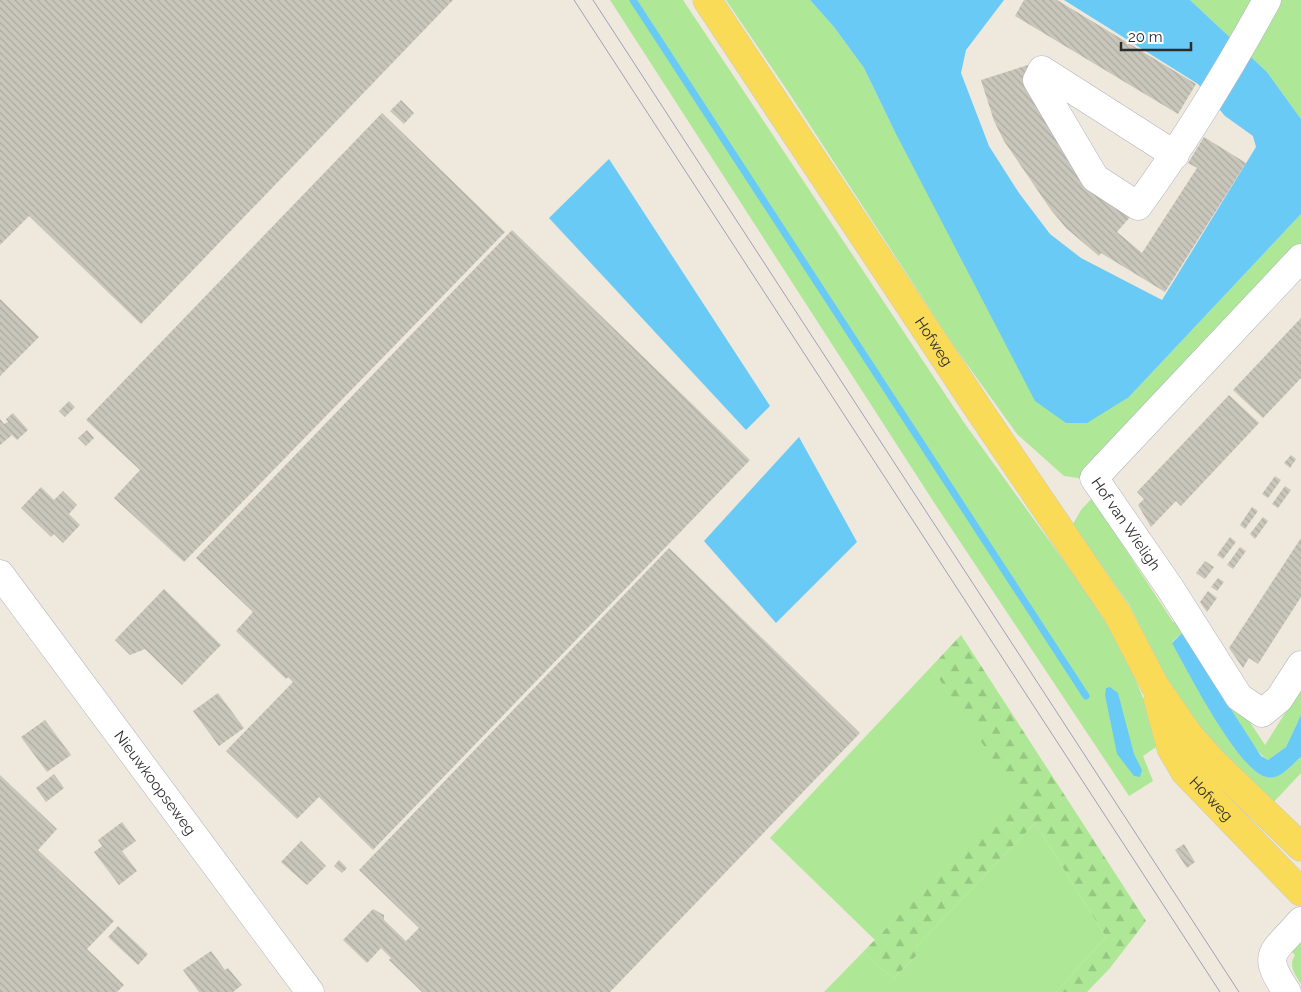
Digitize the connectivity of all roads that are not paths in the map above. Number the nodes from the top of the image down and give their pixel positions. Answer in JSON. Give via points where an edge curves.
{"nodes":[{"id":1,"x":707,"y":0,"type":"edge"},
{"id":2,"x":1263,"y":8,"type":"edge"},
{"id":3,"x":1175,"y":155,"type":"junction"},
{"id":4,"x":1301,"y":258,"type":"edge"},
{"id":5,"x":0,"y":574,"type":"edge"},
{"id":6,"x":1301,"y":665,"type":"edge"},
{"id":7,"x":1156,"y":686,"type":"junction"},
{"id":8,"x":1301,"y":847,"type":"edge"},
{"id":9,"x":1301,"y":892,"type":"edge"},
{"id":10,"x":1301,"y":921,"type":"edge"},
{"id":11,"x":310,"y":992,"type":"edge"},
{"id":12,"x":1287,"y":992,"type":"edge"}],
"edges":[{"from":1,"to":7,"type":"main road","name":"Hofweg","via":[[1118,615]]},
{"from":2,"to":3,"type":"street"},
{"from":3,"to":3,"type":"street","via":[[1150,139],[1042,70],[1037,80],[1095,178],[1130,202],[1138,206]]},
{"from":4,"to":6,"type":"street","name":"Hof van Wieligh","via":[[1094,478],[1170,588],[1239,697],[1262,713],[1279,699]]},
{"from":5,"to":11,"type":"street","name":"Nieuwkoopseweg"},
{"from":7,"to":8,"type":"main road","name":"Hofweg","via":[[1213,762]]},
{"from":7,"to":9,"type":"main road","name":"Hofweg","via":[[1171,748],[1185,772]]},
{"from":10,"to":12,"type":"street","via":[[1272,958],[1272,969]]}]}
